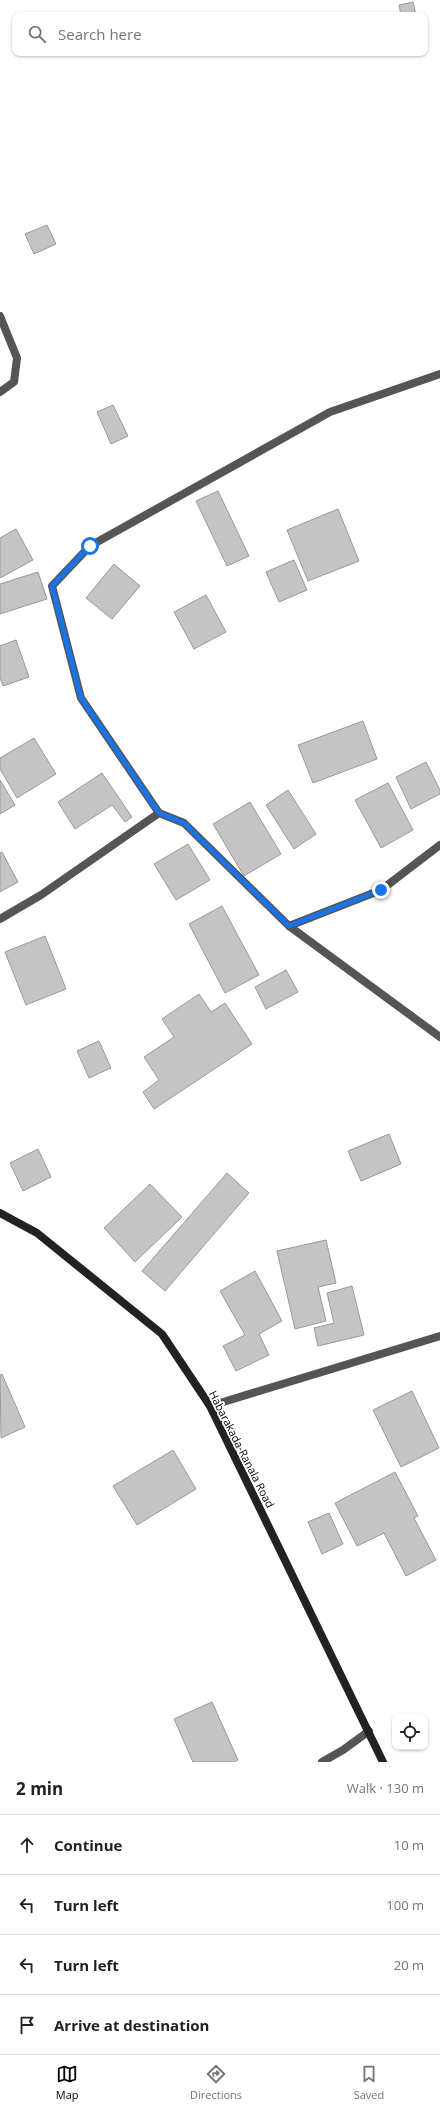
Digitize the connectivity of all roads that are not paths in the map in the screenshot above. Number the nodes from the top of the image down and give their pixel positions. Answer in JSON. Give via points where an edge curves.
{"nodes":[{"id":1,"x":0,"y":316,"type":"edge"},
{"id":2,"x":440,"y":374,"type":"edge"},
{"id":3,"x":0,"y":392,"type":"edge"},
{"id":4,"x":159,"y":813,"type":"junction"},
{"id":5,"x":440,"y":845,"type":"edge"},
{"id":6,"x":0,"y":919,"type":"edge"},
{"id":7,"x":289,"y":926,"type":"junction"},
{"id":8,"x":440,"y":1037,"type":"edge"},
{"id":9,"x":0,"y":1213,"type":"edge"},
{"id":10,"x":440,"y":1336,"type":"edge"},
{"id":11,"x":210,"y":1406,"type":"junction"},
{"id":12,"x":369,"y":1731,"type":"junction"},
{"id":13,"x":322,"y":1762,"type":"edge"},
{"id":14,"x":383,"y":1762,"type":"edge"}],
"edges":[{"from":1,"to":3,"type":"street","via":[[17,358],[14,382]]},
{"from":2,"to":4,"type":"street","via":[[330,412],[90,546],[52,586],[81,698]]},
{"from":4,"to":6,"type":"street","via":[[41,895]]},
{"from":4,"to":7,"type":"street","via":[[184,823]]},
{"from":5,"to":7,"type":"street","via":[[381,890]]},
{"from":7,"to":8,"type":"street"},
{"from":9,"to":11,"type":"main road","name":"Habarakada-Ranala Road","via":[[37,1233],[162,1334]]},
{"from":10,"to":11,"type":"street"},
{"from":11,"to":12,"type":"main road","name":"Habarakada-Ranala Road"},
{"from":12,"to":13,"type":"street"},
{"from":12,"to":14,"type":"main road","name":"Habarakada-Ranala Road"}]}
